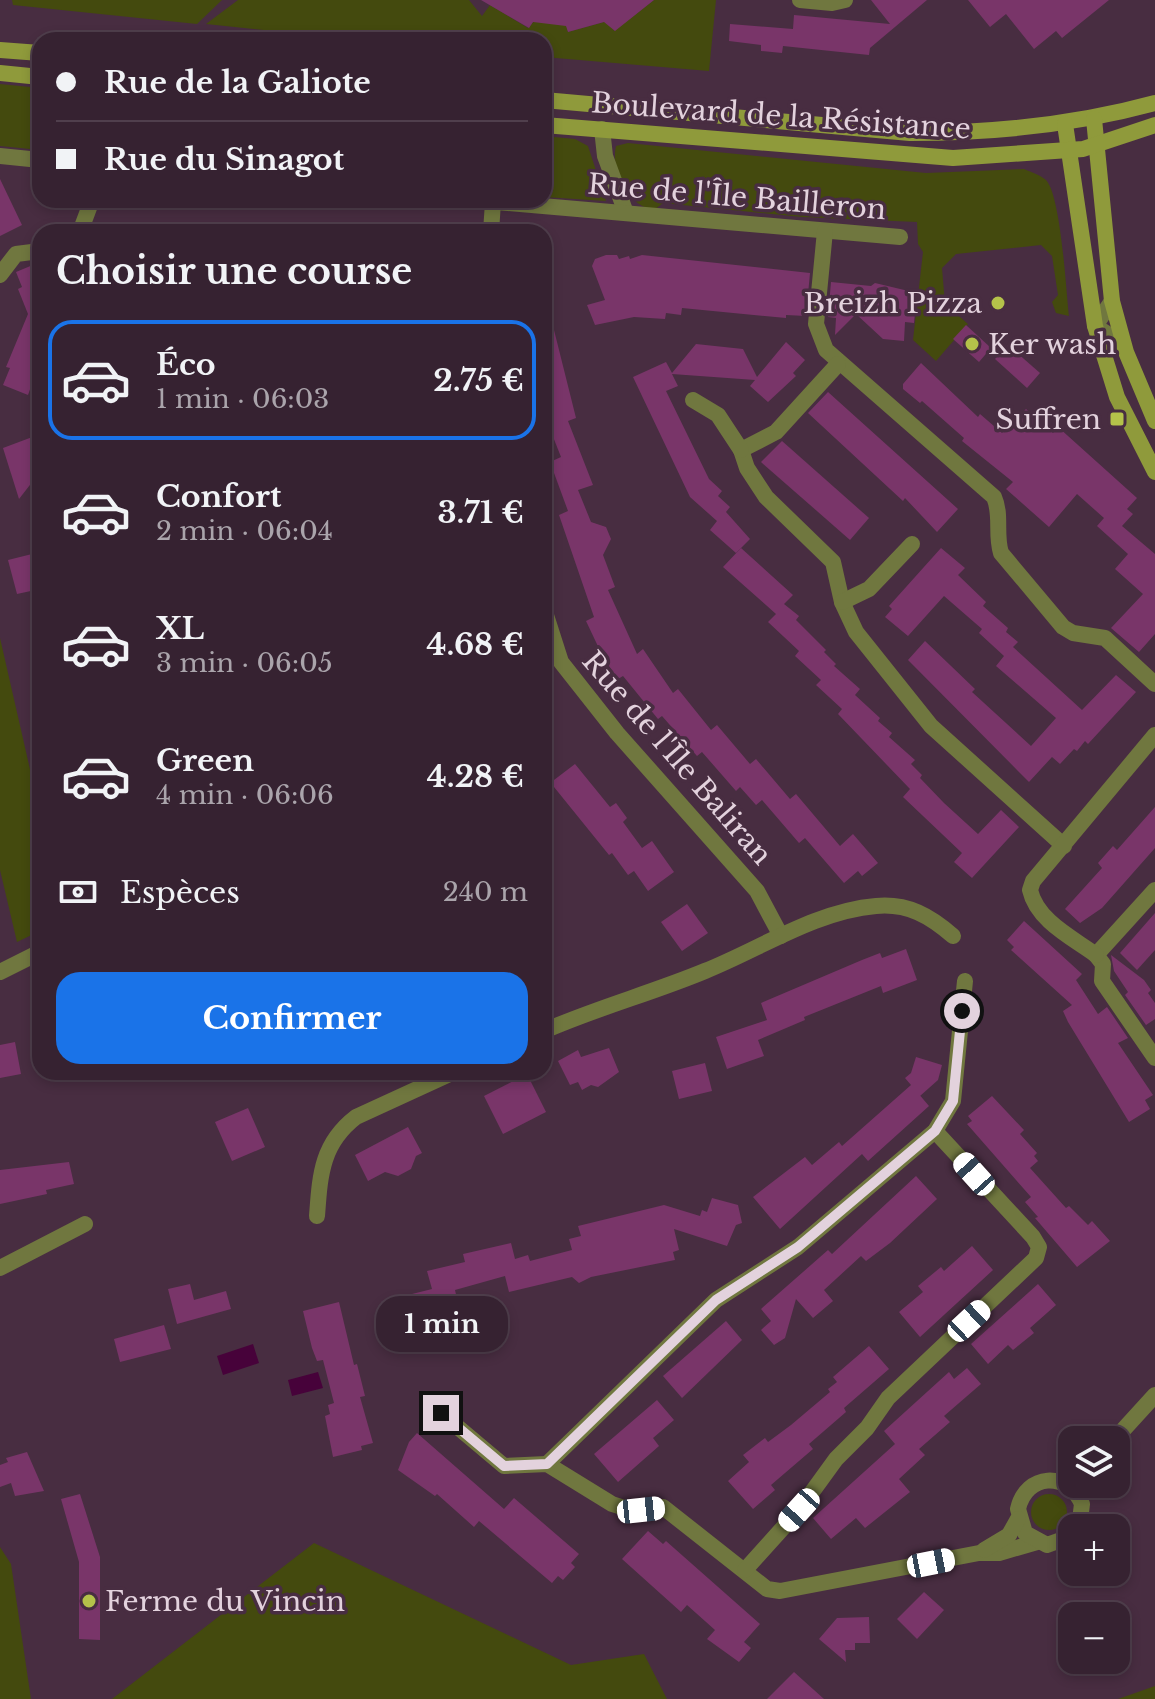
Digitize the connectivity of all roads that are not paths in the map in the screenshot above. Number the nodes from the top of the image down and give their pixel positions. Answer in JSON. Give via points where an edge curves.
{"nodes":[{"id":1,"x":800,"y":0,"type":"edge"},
{"id":2,"x":845,"y":0,"type":"edge"},
{"id":3,"x":0,"y":50,"type":"edge"},
{"id":4,"x":32,"y":52,"type":"edge"},
{"id":5,"x":0,"y":73,"type":"edge"},
{"id":6,"x":32,"y":76,"type":"edge"},
{"id":7,"x":552,"y":101,"type":"edge"},
{"id":8,"x":1155,"y":103,"type":"edge"},
{"id":9,"x":1094,"y":119,"type":"junction"},
{"id":10,"x":1065,"y":124,"type":"junction"},
{"id":11,"x":1155,"y":125,"type":"edge"},
{"id":12,"x":552,"y":126,"type":"edge"},
{"id":13,"x":602,"y":129,"type":"junction"},
{"id":14,"x":1098,"y":145,"type":"junction"},
{"id":15,"x":1066,"y":151,"type":"junction"},
{"id":16,"x":0,"y":156,"type":"edge"},
{"id":17,"x":32,"y":159,"type":"edge"},
{"id":18,"x":552,"y":207,"type":"edge"},
{"id":19,"x":626,"y":213,"type":"junction"},
{"id":20,"x":825,"y":231,"type":"junction"},
{"id":21,"x":900,"y":237,"type":"dead end"},
{"id":22,"x":32,"y":252,"type":"edge"},
{"id":23,"x":0,"y":275,"type":"edge"},
{"id":24,"x":1112,"y":301,"type":"junction"},
{"id":25,"x":1095,"y":326,"type":"junction"},
{"id":26,"x":1123,"y":344,"type":"junction"},
{"id":27,"x":838,"y":364,"type":"junction"},
{"id":28,"x":693,"y":400,"type":"dead end"},
{"id":29,"x":1155,"y":421,"type":"edge"},
{"id":30,"x":741,"y":450,"type":"junction"},
{"id":31,"x":1155,"y":472,"type":"edge"},
{"id":32,"x":912,"y":544,"type":"dead end"},
{"id":33,"x":842,"y":602,"type":"junction"},
{"id":34,"x":552,"y":634,"type":"edge"},
{"id":35,"x":561,"y":662,"type":"junction"},
{"id":36,"x":552,"y":667,"type":"edge"},
{"id":37,"x":1155,"y":684,"type":"edge"},
{"id":38,"x":1155,"y":735,"type":"edge"},
{"id":39,"x":1064,"y":846,"type":"junction"},
{"id":40,"x":1155,"y":890,"type":"edge"},
{"id":41,"x":781,"y":936,"type":"junction"},
{"id":42,"x":953,"y":936,"type":"dead end"},
{"id":43,"x":1096,"y":955,"type":"junction"},
{"id":44,"x":32,"y":956,"type":"edge"},
{"id":45,"x":0,"y":972,"type":"edge"},
{"id":46,"x":965,"y":981,"type":"dead end"},
{"id":47,"x":552,"y":1028,"type":"edge"},
{"id":48,"x":1155,"y":1058,"type":"edge"},
{"id":49,"x":437,"y":1080,"type":"edge"},
{"id":50,"x":935,"y":1131,"type":"junction"},
{"id":51,"x":317,"y":1216,"type":"dead end"},
{"id":52,"x":85,"y":1224,"type":"dead end"},
{"id":53,"x":0,"y":1268,"type":"edge"},
{"id":54,"x":1155,"y":1395,"type":"edge"},
{"id":55,"x":441,"y":1413,"type":"dead end"},
{"id":56,"x":1127,"y":1426,"type":"edge"},
{"id":57,"x":547,"y":1464,"type":"junction"},
{"id":58,"x":1058,"y":1479,"type":"edge"},
{"id":59,"x":1078,"y":1498,"type":"edge"},
{"id":60,"x":1084,"y":1498,"type":"edge"},
{"id":61,"x":1082,"y":1504,"type":"junction"},
{"id":62,"x":1081,"y":1514,"type":"edge"},
{"id":63,"x":1018,"y":1519,"type":"junction"},
{"id":64,"x":1037,"y":1542,"type":"junction"},
{"id":65,"x":1058,"y":1543,"type":"edge"},
{"id":66,"x":979,"y":1553,"type":"junction"},
{"id":67,"x":745,"y":1570,"type":"junction"}],
"edges":[{"from":1,"to":2,"type":"street"},
{"from":3,"to":4,"type":"main road"},
{"from":5,"to":6,"type":"main road"},
{"from":7,"to":10,"type":"main road","name":"Boulevard de la Résistance","via":[[910,133]]},
{"from":8,"to":9,"type":"main road","name":"Boulevard de la Résistance"},
{"from":9,"to":10,"type":"main road","name":"Boulevard de la Résistance"},
{"from":9,"to":14,"type":"main road"},
{"from":10,"to":15,"type":"main road"},
{"from":11,"to":14,"type":"main road","name":"Boulevard de la Résistance"},
{"from":12,"to":13,"type":"main road","name":"Boulevard de la Résistance"},
{"from":13,"to":15,"type":"main road","name":"Boulevard de la Résistance","via":[[933,157]]},
{"from":13,"to":19,"type":"street","via":[[605,156]]},
{"from":14,"to":15,"type":"main road","name":"Boulevard de la Résistance"},
{"from":14,"to":24,"type":"main road"},
{"from":15,"to":25,"type":"main road","via":[[1079,203]]},
{"from":16,"to":17,"type":"street"},
{"from":18,"to":19,"type":"street","name":"Rue de l'Île Bailleron"},
{"from":19,"to":20,"type":"street","name":"Rue de l'Île Bailleron"},
{"from":20,"to":21,"type":"street","name":"Rue de l'Île Bailleron"},
{"from":20,"to":27,"type":"street","via":[[816,324]]},
{"from":22,"to":23,"type":"street","via":[[16,254]]},
{"from":24,"to":25,"type":"street"},
{"from":24,"to":26,"type":"main road"},
{"from":25,"to":26,"type":"street"},
{"from":25,"to":31,"type":"main road","via":[[1117,397]]},
{"from":26,"to":29,"type":"main road"},
{"from":27,"to":30,"type":"street","via":[[776,432]]},
{"from":27,"to":37,"type":"street","via":[[994,497],[1001,553],[1051,617],[1073,633],[1105,638]]},
{"from":28,"to":30,"type":"street","via":[[718,415]]},
{"from":30,"to":33,"type":"street","via":[[766,497],[833,562]]},
{"from":32,"to":33,"type":"street","via":[[869,589]]},
{"from":33,"to":39,"type":"street","via":[[856,632],[931,726]]},
{"from":34,"to":35,"type":"street","name":"Rue de l'Île Baliran"},
{"from":35,"to":36,"type":"street"},
{"from":35,"to":41,"type":"street","name":"Rue de l'Île Baliran","via":[[757,891]]},
{"from":38,"to":39,"type":"street"},
{"from":39,"to":43,"type":"street","via":[[1033,881],[1032,897],[1075,944]]},
{"from":40,"to":43,"type":"street"},
{"from":41,"to":42,"type":"street","via":[[875,906],[918,910]]},
{"from":41,"to":47,"type":"street"},
{"from":43,"to":48,"type":"street","via":[[1103,964],[1102,981]]},
{"from":44,"to":45,"type":"street"},
{"from":46,"to":50,"type":"street","via":[[953,1101]]},
{"from":49,"to":51,"type":"street","via":[[343,1127],[321,1166]]},
{"from":50,"to":57,"type":"street","via":[[798,1247],[716,1300]]},
{"from":50,"to":67,"type":"street","via":[[1033,1237],[1039,1247],[1036,1258],[888,1398]]},
{"from":52,"to":53,"type":"street"},
{"from":54,"to":56,"type":"street"},
{"from":55,"to":57,"type":"street","via":[[504,1466]]},
{"from":57,"to":67,"type":"street","via":[[612,1504],[634,1511],[663,1507]]},
{"from":58,"to":63,"type":"street","via":[[1026,1491]]},
{"from":59,"to":61,"type":"street"},
{"from":60,"to":61,"type":"street"},
{"from":61,"to":62,"type":"street"},
{"from":63,"to":64,"type":"street"},
{"from":63,"to":66,"type":"street","via":[[1009,1535]]},
{"from":64,"to":65,"type":"street"},
{"from":64,"to":66,"type":"street"},
{"from":66,"to":67,"type":"street","via":[[780,1591],[767,1589]]}]}
